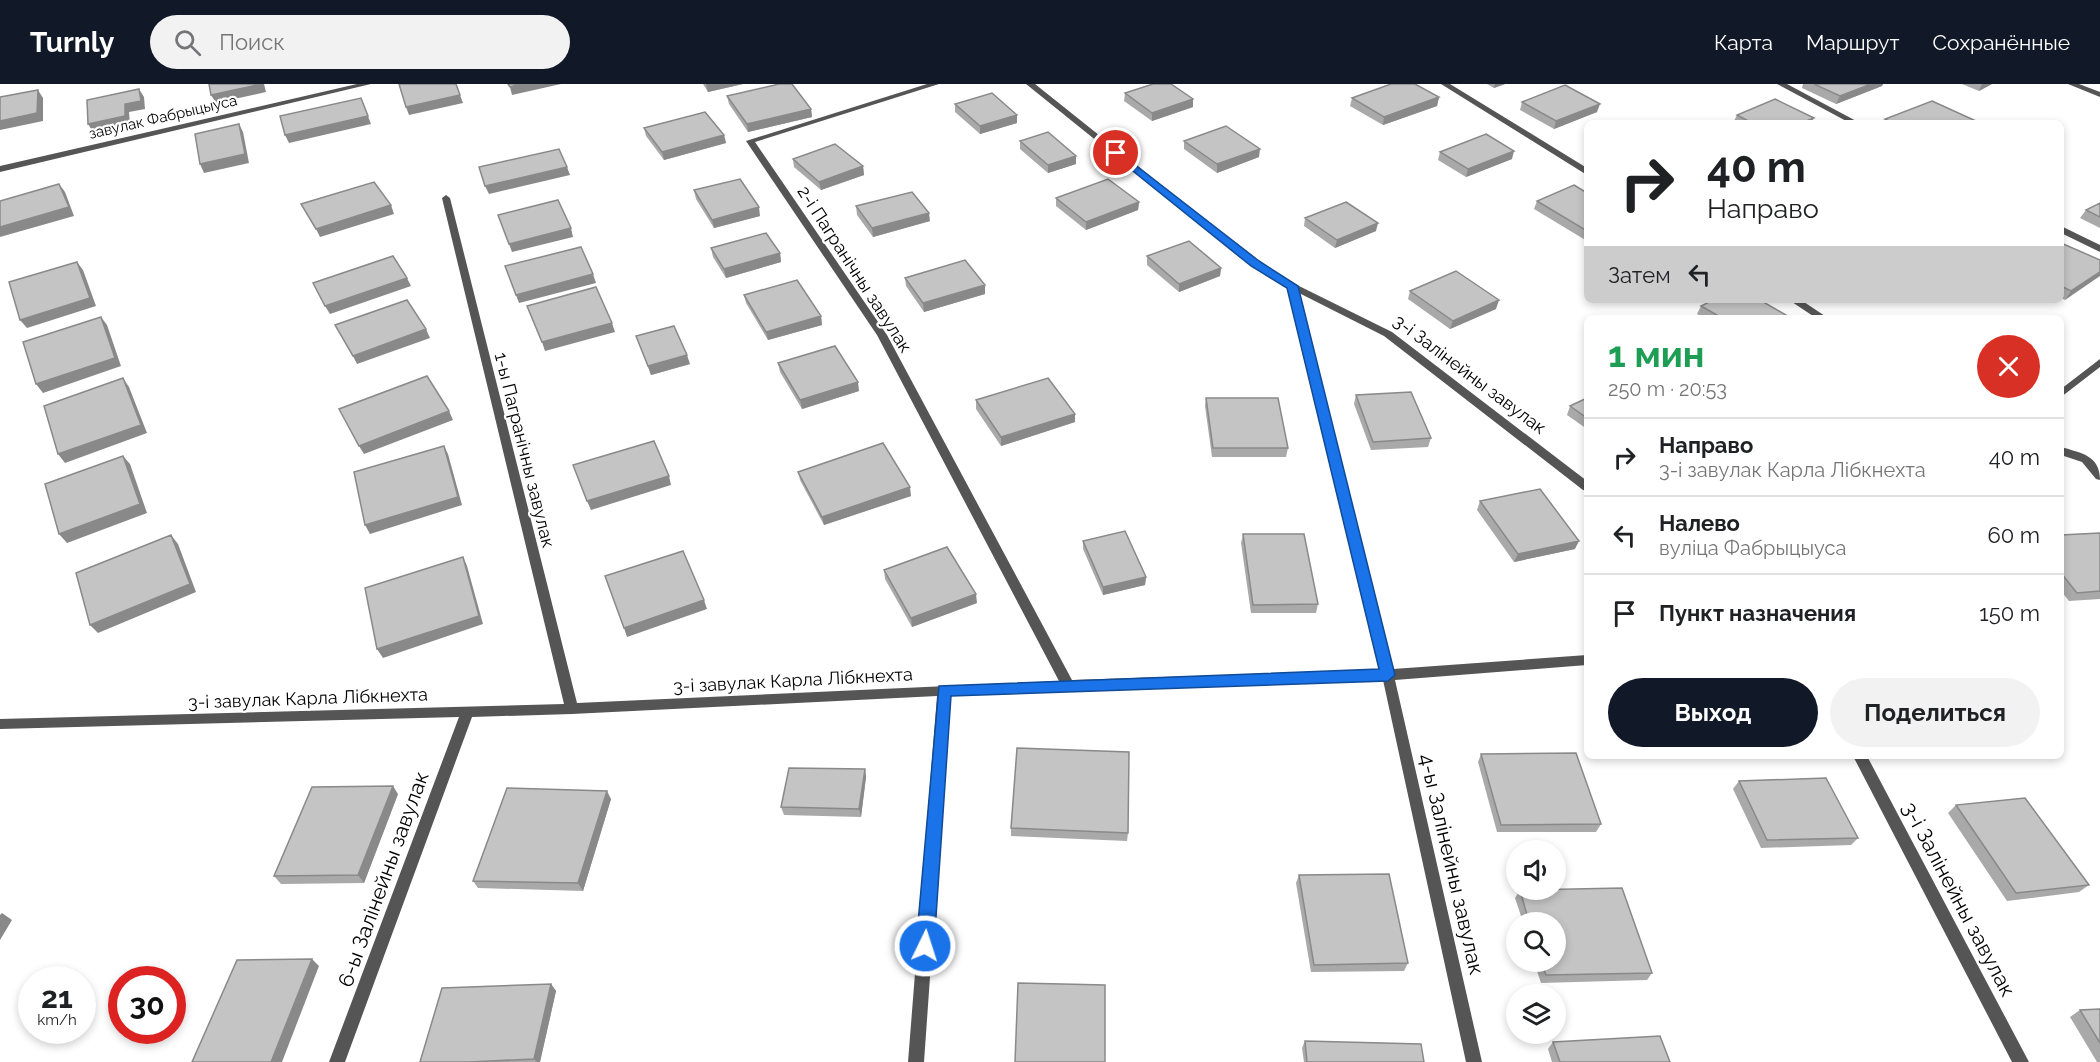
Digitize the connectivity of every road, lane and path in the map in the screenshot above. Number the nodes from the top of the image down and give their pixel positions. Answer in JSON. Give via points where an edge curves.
{"nodes":[{"id":1,"x":367,"y":84,"type":"edge"},
{"id":2,"x":935,"y":84,"type":"edge"},
{"id":3,"x":1030,"y":84,"type":"edge"},
{"id":4,"x":1445,"y":84,"type":"edge"},
{"id":5,"x":1781,"y":84,"type":"edge"},
{"id":6,"x":2072,"y":84,"type":"edge"},
{"id":7,"x":2100,"y":95,"type":"edge"},
{"id":8,"x":1850,"y":120,"type":"edge"},
{"id":9,"x":0,"y":169,"type":"edge"},
{"id":10,"x":1584,"y":170,"type":"edge"},
{"id":11,"x":446,"y":198,"type":"dead end"},
{"id":12,"x":2064,"y":231,"type":"edge"},
{"id":13,"x":2100,"y":249,"type":"edge"},
{"id":14,"x":1292,"y":286,"type":"junction"},
{"id":15,"x":1799,"y":303,"type":"edge"},
{"id":16,"x":1818,"y":315,"type":"edge"},
{"id":17,"x":2100,"y":362,"type":"edge"},
{"id":18,"x":2064,"y":392,"type":"edge"},
{"id":19,"x":2064,"y":452,"type":"edge"},
{"id":20,"x":2100,"y":476,"type":"edge"},
{"id":21,"x":1584,"y":485,"type":"edge"},
{"id":22,"x":1584,"y":660,"type":"edge"},
{"id":23,"x":1388,"y":675,"type":"junction"},
{"id":24,"x":1068,"y":686,"type":"junction"},
{"id":25,"x":944,"y":690,"type":"junction"},
{"id":26,"x":572,"y":709,"type":"junction"},
{"id":27,"x":468,"y":711,"type":"junction"},
{"id":28,"x":0,"y":724,"type":"edge"},
{"id":29,"x":1862,"y":759,"type":"edge"},
{"id":30,"x":337,"y":1062,"type":"edge"},
{"id":31,"x":916,"y":1062,"type":"edge"},
{"id":32,"x":1474,"y":1062,"type":"edge"},
{"id":33,"x":2021,"y":1062,"type":"edge"}],
"edges":[{"from":1,"to":9,"type":"street","name":"завулак Фабрыцыуса"},
{"from":2,"to":24,"type":"street","name":"2-і Пагранічны завулак","via":[[750,141],[882,335]]},
{"from":3,"to":14,"type":"street","name":"3-і Залінейны завулак","via":[[1255,264]]},
{"from":4,"to":10,"type":"street"},
{"from":5,"to":8,"type":"street"},
{"from":6,"to":7,"type":"street"},
{"from":11,"to":26,"type":"street","name":"1-ы Пагранічны завулак"},
{"from":12,"to":13,"type":"street"},
{"from":14,"to":21,"type":"street","name":"3-і Залінейны завулак","via":[[1388,334]]},
{"from":14,"to":23,"type":"street","name":"4-ы Залінейны завулак"},
{"from":15,"to":16,"type":"street"},
{"from":17,"to":18,"type":"street"},
{"from":19,"to":20,"type":"street","via":[[2086,459]]},
{"from":22,"to":23,"type":"street","name":"3-і завулак Карла Лібкнехта"},
{"from":23,"to":24,"type":"street","name":"3-і завулак Карла Лібкнехта"},
{"from":23,"to":32,"type":"street","name":"4-ы Залінейны завулак"},
{"from":24,"to":25,"type":"street","name":"3-і завулак Карла Лібкнехта"},
{"from":25,"to":26,"type":"street","name":"3-і завулак Карла Лібкнехта"},
{"from":25,"to":31,"type":"street"},
{"from":26,"to":27,"type":"street","name":"3-і завулак Карла Лібкнехта"},
{"from":27,"to":28,"type":"street","name":"3-і завулак Карла Лібкнехта"},
{"from":27,"to":30,"type":"street","name":"6-ы Залінейны завулак"},
{"from":29,"to":33,"type":"street","name":"3-і Залінейны завулак"}]}
